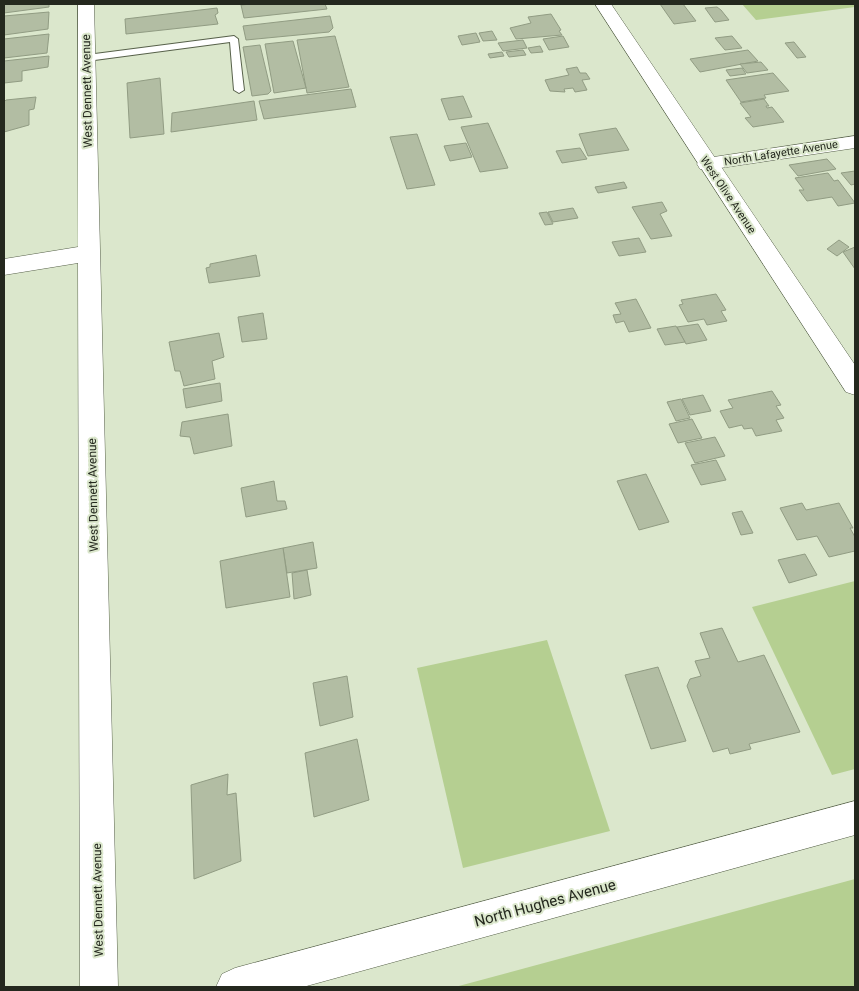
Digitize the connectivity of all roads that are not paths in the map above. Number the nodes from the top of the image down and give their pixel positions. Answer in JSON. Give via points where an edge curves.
{"nodes":[{"id":1,"x":86,"y":4,"type":"edge"},
{"id":2,"x":603,"y":4,"type":"edge"},
{"id":3,"x":87,"y":58,"type":"junction"},
{"id":4,"x":239,"y":90,"type":"dead end"},
{"id":5,"x":855,"y":142,"type":"edge"},
{"id":6,"x":707,"y":164,"type":"junction"},
{"id":7,"x":89,"y":253,"type":"junction"},
{"id":8,"x":4,"y":267,"type":"edge"},
{"id":9,"x":855,"y":385,"type":"edge"},
{"id":10,"x":855,"y":818,"type":"edge"},
{"id":11,"x":99,"y":987,"type":"edge"},
{"id":12,"x":235,"y":987,"type":"edge"}],
"edges":[{"from":1,"to":3,"type":"street","name":"West Dennett Avenue"},
{"from":2,"to":6,"type":"street","name":"West Olive Avenue"},
{"from":3,"to":4,"type":"lane","via":[[234,39]]},
{"from":3,"to":7,"type":"street","name":"West Dennett Avenue"},
{"from":5,"to":6,"type":"street","name":"North Lafayette Avenue"},
{"from":6,"to":9,"type":"street","name":"West Olive Avenue"},
{"from":7,"to":8,"type":"street"},
{"from":7,"to":11,"type":"street","name":"West Dennett Avenue"},
{"from":10,"to":12,"type":"street","name":"North Hughes Avenue"}]}
